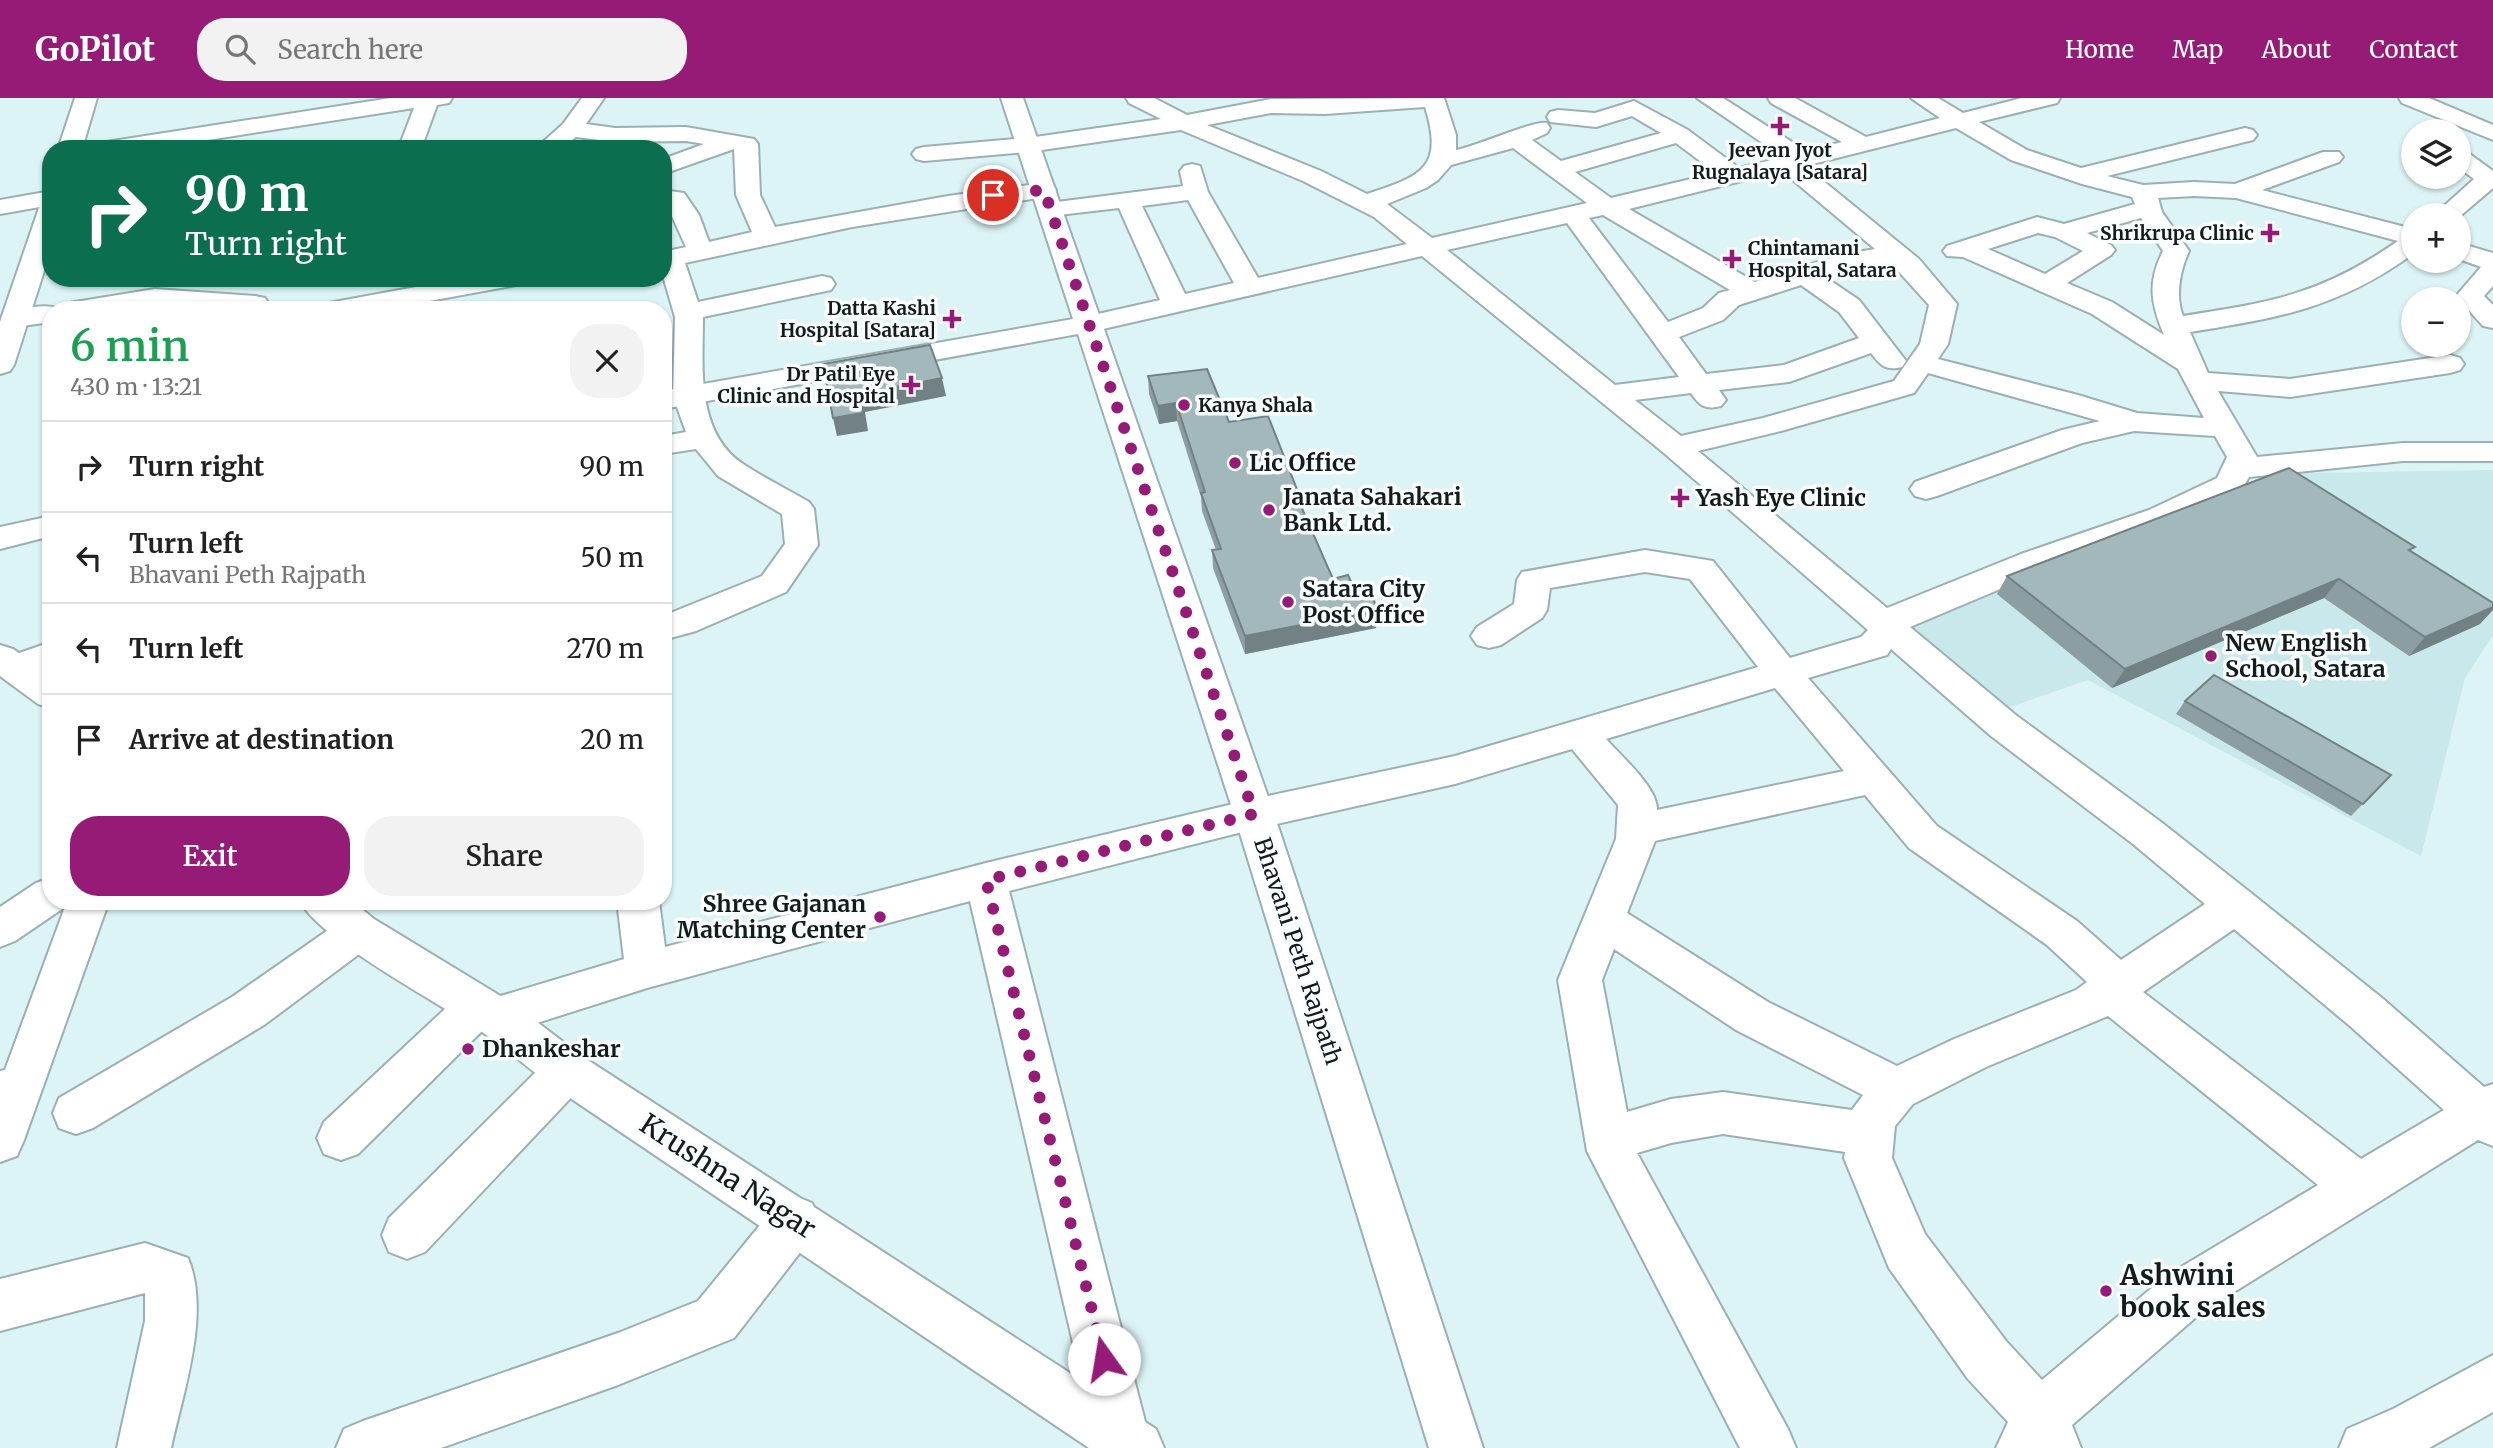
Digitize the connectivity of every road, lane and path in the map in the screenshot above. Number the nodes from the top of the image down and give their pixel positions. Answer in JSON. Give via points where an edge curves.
{"nodes":[{"id":1,"x":86,"y":98,"type":"edge"},
{"id":2,"x":593,"y":98,"type":"edge"},
{"id":3,"x":1012,"y":98,"type":"edge"},
{"id":4,"x":1138,"y":98,"type":"edge"},
{"id":5,"x":1586,"y":98,"type":"edge"},
{"id":6,"x":1707,"y":98,"type":"edge"},
{"id":7,"x":1779,"y":98,"type":"edge"},
{"id":8,"x":1922,"y":98,"type":"edge"},
{"id":9,"x":2049,"y":98,"type":"edge"},
{"id":10,"x":2410,"y":98,"type":"edge"},
{"id":11,"x":2474,"y":98,"type":"edge"},
{"id":12,"x":435,"y":99,"type":"edge"},
{"id":13,"x":1433,"y":99,"type":"edge"},
{"id":14,"x":1229,"y":106,"type":"edge"},
{"id":15,"x":1558,"y":117,"type":"junction"},
{"id":16,"x":2439,"y":119,"type":"edge"},
{"id":17,"x":2451,"y":119,"type":"edge"},
{"id":18,"x":1961,"y":120,"type":"junction"},
{"id":19,"x":1184,"y":123,"type":"junction"},
{"id":20,"x":2471,"y":128,"type":"edge"},
{"id":21,"x":571,"y":129,"type":"junction"},
{"id":22,"x":2493,"y":133,"type":"edge"},
{"id":23,"x":1680,"y":135,"type":"junction"},
{"id":24,"x":2245,"y":135,"type":"dead end"},
{"id":25,"x":73,"y":140,"type":"edge"},
{"id":26,"x":210,"y":140,"type":"edge"},
{"id":27,"x":414,"y":140,"type":"edge"},
{"id":28,"x":558,"y":140,"type":"edge"},
{"id":29,"x":1517,"y":140,"type":"junction"},
{"id":30,"x":733,"y":142,"type":"junction"},
{"id":31,"x":1862,"y":144,"type":"junction"},
{"id":32,"x":1028,"y":145,"type":"junction"},
{"id":33,"x":924,"y":153,"type":"dead end"},
{"id":34,"x":2331,"y":158,"type":"dead end"},
{"id":35,"x":1442,"y":160,"type":"junction"},
{"id":36,"x":1795,"y":161,"type":"junction"},
{"id":37,"x":672,"y":164,"type":"edge"},
{"id":38,"x":2471,"y":166,"type":"edge"},
{"id":39,"x":1558,"y":169,"type":"junction"},
{"id":40,"x":2079,"y":175,"type":"junction"},
{"id":41,"x":1735,"y":176,"type":"junction"},
{"id":42,"x":2237,"y":191,"type":"junction"},
{"id":43,"x":672,"y":198,"type":"edge"},
{"id":44,"x":1047,"y":199,"type":"junction"},
{"id":45,"x":42,"y":200,"type":"edge"},
{"id":46,"x":1127,"y":200,"type":"junction"},
{"id":47,"x":2146,"y":200,"type":"junction"},
{"id":48,"x":2460,"y":203,"type":"edge"},
{"id":49,"x":1366,"y":204,"type":"junction"},
{"id":50,"x":1605,"y":205,"type":"junction"},
{"id":51,"x":0,"y":207,"type":"edge"},
{"id":52,"x":1573,"y":214,"type":"junction"},
{"id":53,"x":2064,"y":232,"type":"junction"},
{"id":54,"x":766,"y":236,"type":"junction"},
{"id":55,"x":2401,"y":236,"type":"edge"},
{"id":56,"x":1426,"y":247,"type":"junction"},
{"id":57,"x":1964,"y":248,"type":"junction"},
{"id":58,"x":2401,"y":248,"type":"edge"},
{"id":59,"x":2471,"y":255,"type":"edge"},
{"id":60,"x":678,"y":256,"type":"edge"},
{"id":61,"x":42,"y":259,"type":"edge"},
{"id":62,"x":1904,"y":260,"type":"junction"},
{"id":63,"x":2493,"y":262,"type":"edge"},
{"id":64,"x":2493,"y":270,"type":"edge"},
{"id":65,"x":1804,"y":275,"type":"junction"},
{"id":66,"x":2049,"y":283,"type":"junction"},
{"id":67,"x":822,"y":284,"type":"dead end"},
{"id":68,"x":462,"y":287,"type":"edge"},
{"id":69,"x":1250,"y":287,"type":"junction"},
{"id":70,"x":158,"y":288,"type":"edge"},
{"id":71,"x":1753,"y":292,"type":"junction"},
{"id":72,"x":109,"y":301,"type":"edge"},
{"id":73,"x":225,"y":301,"type":"edge"},
{"id":74,"x":384,"y":301,"type":"edge"},
{"id":75,"x":1177,"y":304,"type":"junction"},
{"id":76,"x":688,"y":312,"type":"junction"},
{"id":77,"x":42,"y":315,"type":"edge"},
{"id":78,"x":15,"y":319,"type":"junction"},
{"id":79,"x":2493,"y":320,"type":"edge"},
{"id":80,"x":1090,"y":324,"type":"junction"},
{"id":81,"x":2173,"y":326,"type":"junction"},
{"id":82,"x":1663,"y":334,"type":"junction"},
{"id":83,"x":1877,"y":341,"type":"junction"},
{"id":84,"x":2,"y":355,"type":"edge"},
{"id":85,"x":2450,"y":365,"type":"dead end"},
{"id":86,"x":1915,"y":372,"type":"junction"},
{"id":87,"x":2193,"y":373,"type":"junction"},
{"id":88,"x":1699,"y":383,"type":"junction"},
{"id":89,"x":1610,"y":394,"type":"junction"},
{"id":90,"x":675,"y":398,"type":"edge"},
{"id":91,"x":2134,"y":422,"type":"junction"},
{"id":92,"x":2224,"y":428,"type":"junction"},
{"id":93,"x":1735,"y":433,"type":"junction"},
{"id":94,"x":704,"y":439,"type":"junction"},
{"id":95,"x":672,"y":444,"type":"edge"},
{"id":96,"x":1675,"y":447,"type":"junction"},
{"id":97,"x":2493,"y":452,"type":"edge"},
{"id":98,"x":2237,"y":469,"type":"junction"},
{"id":99,"x":1926,"y":489,"type":"dead end"},
{"id":100,"x":42,"y":528,"type":"edge"},
{"id":101,"x":0,"y":538,"type":"edge"},
{"id":102,"x":672,"y":626,"type":"edge"},
{"id":103,"x":1889,"y":629,"type":"junction"},
{"id":104,"x":1489,"y":636,"type":"dead end"},
{"id":105,"x":42,"y":656,"type":"edge"},
{"id":106,"x":7,"y":663,"type":"edge"},
{"id":107,"x":1782,"y":673,"type":"junction"},
{"id":108,"x":42,"y":688,"type":"edge"},
{"id":109,"x":1580,"y":734,"type":"junction"},
{"id":110,"x":1873,"y":779,"type":"junction"},
{"id":111,"x":1254,"y":814,"type":"junction"},
{"id":112,"x":1636,"y":830,"type":"junction"},
{"id":113,"x":986,"y":880,"type":"junction"},
{"id":114,"x":42,"y":901,"type":"edge"},
{"id":115,"x":2236,"y":905,"type":"junction"},
{"id":116,"x":84,"y":910,"type":"edge"},
{"id":117,"x":332,"y":910,"type":"edge"},
{"id":118,"x":639,"y":910,"type":"edge"},
{"id":119,"x":1604,"y":920,"type":"junction"},
{"id":120,"x":4,"y":924,"type":"edge"},
{"id":121,"x":359,"y":931,"type":"junction"},
{"id":122,"x":647,"y":970,"type":"junction"},
{"id":123,"x":2114,"y":988,"type":"junction"},
{"id":124,"x":486,"y":1013,"type":"junction"},
{"id":125,"x":567,"y":1071,"type":"junction"},
{"id":126,"x":1897,"y":1089,"type":"junction"},
{"id":127,"x":11,"y":1091,"type":"edge"},
{"id":128,"x":76,"y":1113,"type":"dead end"},
{"id":129,"x":2489,"y":1114,"type":"edge"},
{"id":130,"x":1870,"y":1134,"type":"junction"},
{"id":131,"x":341,"y":1138,"type":"dead end"},
{"id":132,"x":1609,"y":1139,"type":"junction"},
{"id":133,"x":0,"y":1140,"type":"edge"},
{"id":134,"x":2358,"y":1187,"type":"junction"},
{"id":135,"x":796,"y":1220,"type":"junction"},
{"id":136,"x":407,"y":1236,"type":"dead end"},
{"id":137,"x":0,"y":1305,"type":"edge"},
{"id":138,"x":2493,"y":1382,"type":"edge"},
{"id":139,"x":2039,"y":1438,"type":"edge"},
{"id":140,"x":1130,"y":1443,"type":"edge"},
{"id":141,"x":144,"y":1448,"type":"edge"},
{"id":142,"x":363,"y":1448,"type":"edge"},
{"id":143,"x":1456,"y":1448,"type":"edge"},
{"id":144,"x":1769,"y":1448,"type":"edge"},
{"id":145,"x":2366,"y":1448,"type":"edge"}],
"edges":[{"from":1,"to":25,"type":"street"},
{"from":2,"to":21,"type":"street"},
{"from":3,"to":32,"type":"street","name":"Bhavani Peth Rajpath"},
{"from":4,"to":19,"type":"street"},
{"from":5,"to":15,"type":"street"},
{"from":6,"to":36,"type":"street"},
{"from":7,"to":31,"type":"street"},
{"from":8,"to":18,"type":"street"},
{"from":9,"to":18,"type":"street"},
{"from":10,"to":16,"type":"street"},
{"from":11,"to":17,"type":"street"},
{"from":12,"to":26,"type":"street"},
{"from":12,"to":27,"type":"street"},
{"from":13,"to":14,"type":"street","via":[[1325,107]]},
{"from":13,"to":35,"type":"street","via":[[1446,142]]},
{"from":14,"to":19,"type":"street"},
{"from":15,"to":23,"type":"street","via":[[1596,120],[1633,107]]},
{"from":15,"to":29,"type":"street"},
{"from":18,"to":31,"type":"street"},
{"from":18,"to":40,"type":"street","via":[[2019,155]]},
{"from":19,"to":32,"type":"street"},
{"from":19,"to":49,"type":"street","via":[[1312,176]]},
{"from":20,"to":22,"type":"street"},
{"from":21,"to":28,"type":"street"},
{"from":21,"to":30,"type":"street","via":[[615,135],[686,134]]},
{"from":23,"to":39,"type":"street"},
{"from":23,"to":41,"type":"street"},
{"from":24,"to":40,"type":"street"},
{"from":29,"to":35,"type":"street"},
{"from":29,"to":39,"type":"street"},
{"from":30,"to":37,"type":"street"},
{"from":30,"to":54,"type":"street","via":[[746,144],[748,195]]},
{"from":31,"to":36,"type":"street"},
{"from":32,"to":33,"type":"street"},
{"from":32,"to":44,"type":"street","name":"Bhavani Peth Rajpath"},
{"from":34,"to":42,"type":"street"},
{"from":35,"to":49,"type":"street","via":[[1421,183]]},
{"from":36,"to":41,"type":"street"},
{"from":36,"to":62,"type":"street"},
{"from":38,"to":48,"type":"street","via":[[2489,179]]},
{"from":39,"to":50,"type":"street"},
{"from":40,"to":47,"type":"street"},
{"from":41,"to":50,"type":"street"},
{"from":42,"to":47,"type":"street","via":[[2185,189]]},
{"from":42,"to":55,"type":"street"},
{"from":43,"to":60,"type":"street","via":[[686,215]]},
{"from":44,"to":46,"type":"street"},
{"from":44,"to":54,"type":"street","via":[[967,198]]},
{"from":44,"to":80,"type":"street","name":"Bhavani Peth Rajpath"},
{"from":45,"to":51,"type":"street"},
{"from":46,"to":69,"type":"street","via":[[1194,181]]},
{"from":46,"to":75,"type":"street"},
{"from":47,"to":53,"type":"street"},
{"from":47,"to":81,"type":"street","via":[[2176,251],[2168,268],[2166,308]]},
{"from":49,"to":56,"type":"street"},
{"from":50,"to":52,"type":"street"},
{"from":50,"to":71,"type":"street"},
{"from":52,"to":56,"type":"street"},
{"from":52,"to":82,"type":"street"},
{"from":53,"to":57,"type":"street","via":[[2037,225]]},
{"from":53,"to":66,"type":"street","via":[[2102,250]]},
{"from":54,"to":60,"type":"street"},
{"from":56,"to":69,"type":"street"},
{"from":56,"to":89,"type":"street"},
{"from":57,"to":62,"type":"street"},
{"from":57,"to":66,"type":"street"},
{"from":58,"to":81,"type":"street","via":[[2359,279],[2308,299]]},
{"from":59,"to":63,"type":"street"},
{"from":60,"to":76,"type":"street"},
{"from":61,"to":78,"type":"street"},
{"from":62,"to":65,"type":"street","via":[[1849,261]]},
{"from":62,"to":86,"type":"street","via":[[1943,304],[1934,344]]},
{"from":64,"to":79,"type":"street","via":[[2469,296]]},
{"from":65,"to":71,"type":"street"},
{"from":65,"to":83,"type":"street","via":[[1849,306]]},
{"from":66,"to":87,"type":"street","via":[[2102,308]]},
{"from":67,"to":76,"type":"street"},
{"from":68,"to":74,"type":"street"},
{"from":69,"to":75,"type":"street"},
{"from":70,"to":72,"type":"street"},
{"from":70,"to":73,"type":"street"},
{"from":71,"to":82,"type":"street","via":[[1729,299],[1713,314]]},
{"from":75,"to":80,"type":"street"},
{"from":76,"to":90,"type":"street"},
{"from":77,"to":78,"type":"street"},
{"from":78,"to":84,"type":"street"},
{"from":80,"to":90,"type":"street"},
{"from":80,"to":111,"type":"street","name":"Bhavani Peth Rajpath"},
{"from":81,"to":87,"type":"street"},
{"from":82,"to":88,"type":"street"},
{"from":83,"to":86,"type":"street"},
{"from":83,"to":88,"type":"street","via":[[1789,373]]},
{"from":85,"to":87,"type":"street","via":[[2290,388]]},
{"from":86,"to":91,"type":"street","via":[[2068,401]]},
{"from":86,"to":93,"type":"street","via":[[1904,387]]},
{"from":87,"to":92,"type":"street"},
{"from":88,"to":89,"type":"street"},
{"from":88,"to":93,"type":"street"},
{"from":89,"to":96,"type":"street"},
{"from":90,"to":94,"type":"street"},
{"from":91,"to":92,"type":"street"},
{"from":91,"to":99,"type":"street","via":[[2073,436]]},
{"from":92,"to":98,"type":"street","via":[[2242,457]]},
{"from":93,"to":96,"type":"street"},
{"from":94,"to":95,"type":"street"},
{"from":94,"to":102,"type":"street","via":[[729,468],[798,509],[802,545],[774,584]]},
{"from":96,"to":103,"type":"street"},
{"from":97,"to":98,"type":"street","via":[[2403,452]]},
{"from":98,"to":103,"type":"street","via":[[2230,484],[2160,517],[1899,617]]},
{"from":100,"to":101,"type":"street"},
{"from":103,"to":107,"type":"street","via":[[1874,646]]},
{"from":103,"to":115,"type":"street","via":[[2004,726]]},
{"from":104,"to":107,"type":"street","via":[[1530,610],[1534,580],[1645,561],[1701,569]]},
{"from":105,"to":106,"type":"street"},
{"from":106,"to":108,"type":"street"},
{"from":107,"to":109,"type":"street"},
{"from":107,"to":110,"type":"street"},
{"from":109,"to":111,"type":"street","via":[[1455,770]]},
{"from":109,"to":112,"type":"street","via":[[1638,801]]},
{"from":110,"to":112,"type":"street"},
{"from":110,"to":123,"type":"street","via":[[1923,837],[2062,933]]},
{"from":111,"to":113,"type":"street"},
{"from":111,"to":143,"type":"street","name":"Bhavani Peth Rajpath"},
{"from":112,"to":119,"type":"street"},
{"from":113,"to":122,"type":"street"},
{"from":113,"to":140,"type":"street"},
{"from":114,"to":120,"type":"street"},
{"from":115,"to":123,"type":"street"},
{"from":115,"to":129,"type":"street"},
{"from":116,"to":127,"type":"street"},
{"from":117,"to":121,"type":"street","name":"Krushna Nagar"},
{"from":118,"to":122,"type":"street"},
{"from":119,"to":126,"type":"street","via":[[1752,1016]]},
{"from":119,"to":132,"type":"street","via":[[1580,980]]},
{"from":121,"to":124,"type":"street","name":"Krushna Nagar"},
{"from":121,"to":128,"type":"street","via":[[248,1011]]},
{"from":122,"to":124,"type":"street"},
{"from":123,"to":126,"type":"street","via":[[2092,1003]]},
{"from":123,"to":134,"type":"street"},
{"from":124,"to":125,"type":"street","name":"Krushna Nagar"},
{"from":124,"to":131,"type":"street"},
{"from":125,"to":135,"type":"street","name":"Krushna Nagar"},
{"from":125,"to":136,"type":"street"},
{"from":126,"to":130,"type":"street","via":[[1872,1118]]},
{"from":127,"to":133,"type":"street"},
{"from":129,"to":134,"type":"street"},
{"from":130,"to":132,"type":"street","via":[[1723,1114],[1671,1121]]},
{"from":130,"to":139,"type":"street","via":[[1868,1158],[1907,1251]]},
{"from":132,"to":144,"type":"street","via":[[1611,1151]]},
{"from":134,"to":139,"type":"street","via":[[2184,1294]]},
{"from":135,"to":140,"type":"street","name":"Krushna Nagar"},
{"from":135,"to":142,"type":"street","via":[[716,1320]]},
{"from":137,"to":141,"type":"street","via":[[145,1268],[170,1276],[171,1321]]},
{"from":138,"to":145,"type":"street"}]}
